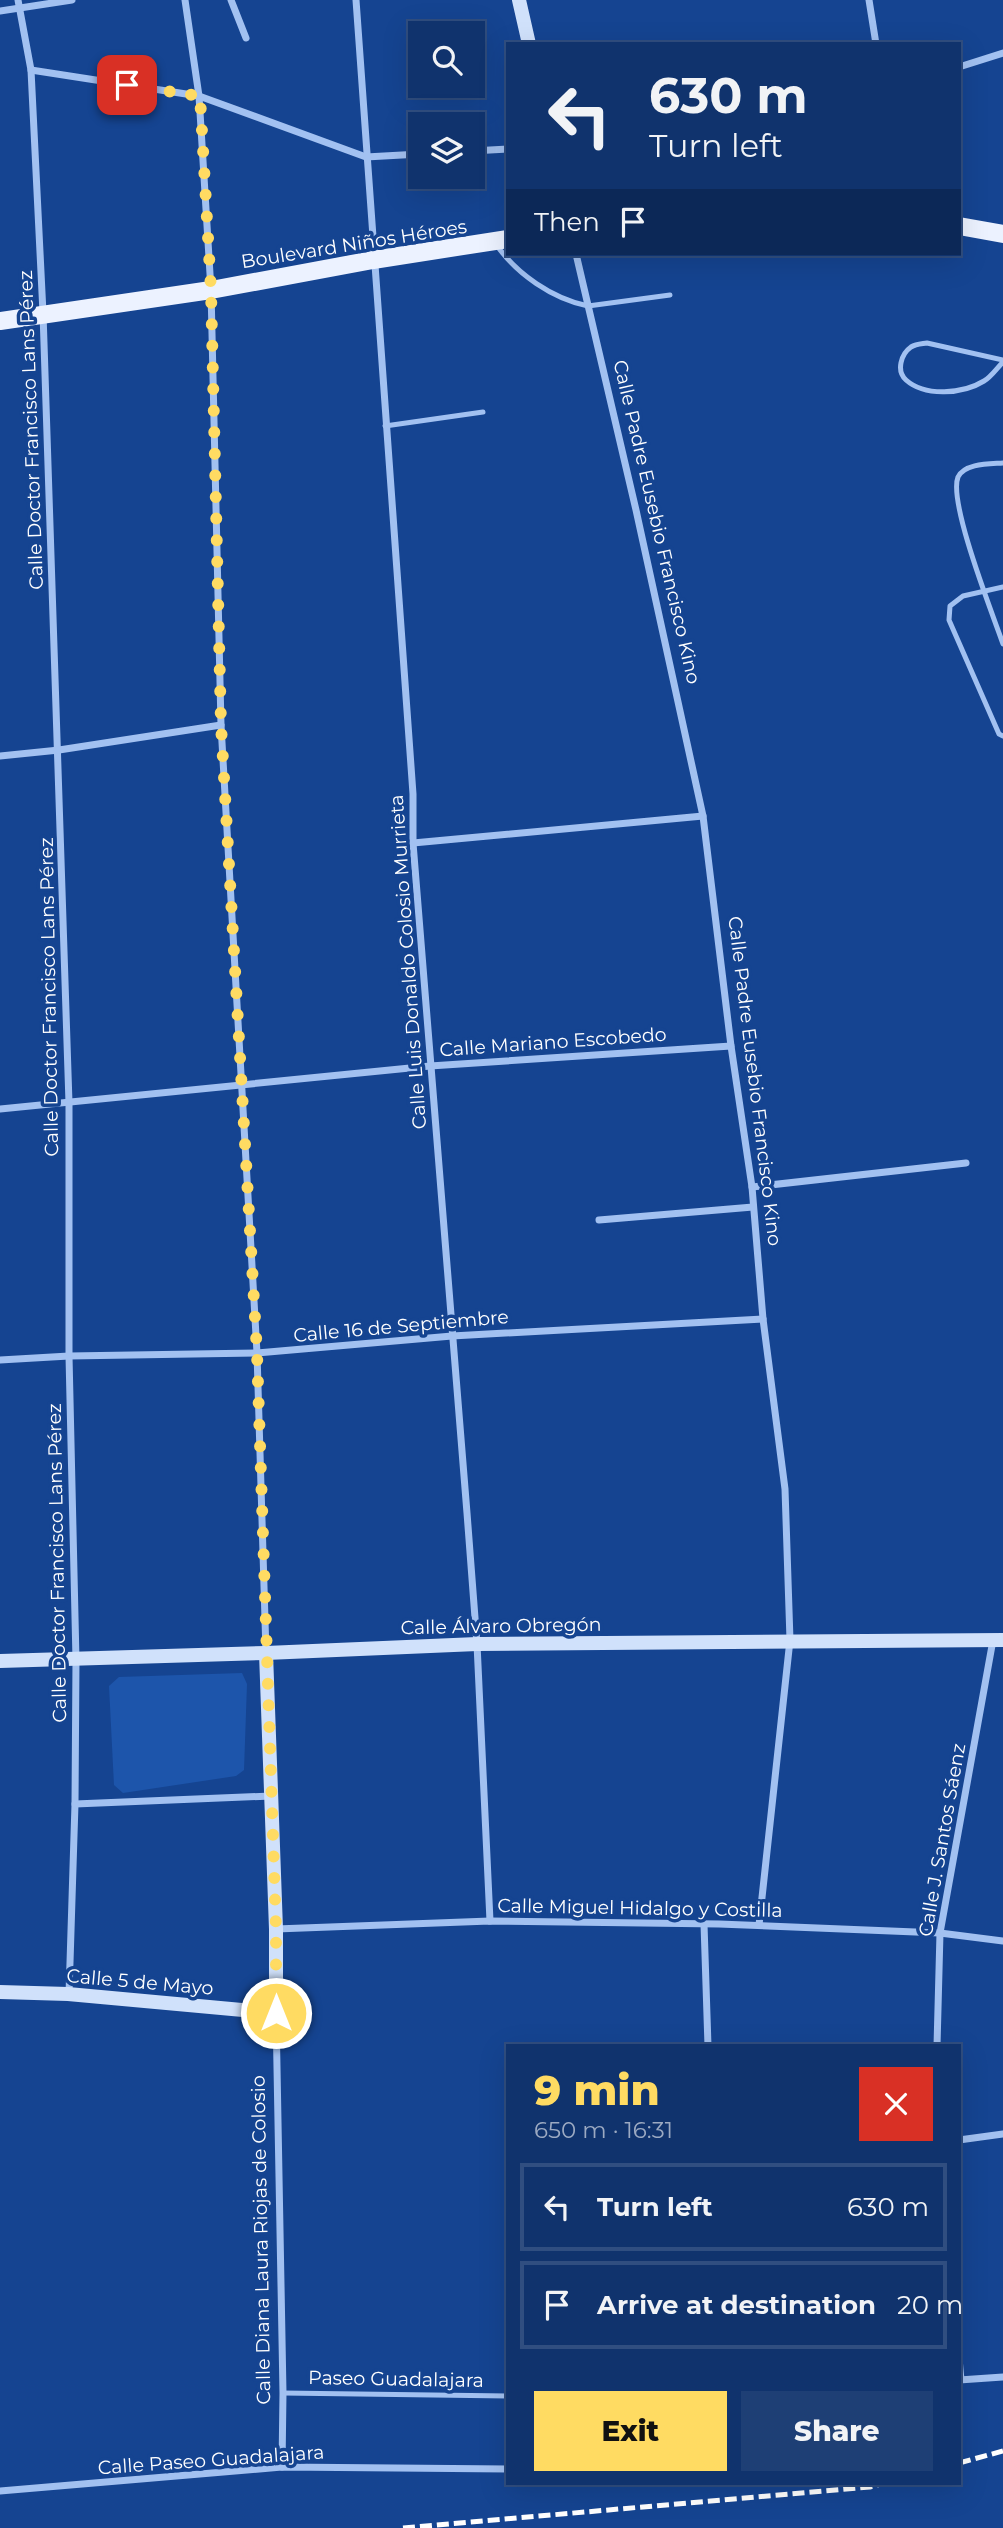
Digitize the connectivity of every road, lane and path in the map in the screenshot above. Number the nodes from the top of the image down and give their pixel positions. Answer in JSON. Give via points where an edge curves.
{"nodes":[{"id":1,"x":72,"y":0,"type":"edge"},
{"id":2,"x":186,"y":0,"type":"edge"},
{"id":3,"x":231,"y":0,"type":"edge"},
{"id":4,"x":356,"y":0,"type":"edge"},
{"id":5,"x":519,"y":0,"type":"edge"},
{"id":6,"x":869,"y":0,"type":"edge"},
{"id":7,"x":19,"y":4,"type":"edge"},
{"id":8,"x":0,"y":11,"type":"edge"},
{"id":9,"x":246,"y":38,"type":"dead end"},
{"id":10,"x":529,"y":42,"type":"edge"},
{"id":11,"x":876,"y":42,"type":"edge"},
{"id":12,"x":1003,"y":53,"type":"edge"},
{"id":13,"x":961,"y":65,"type":"edge"},
{"id":14,"x":31,"y":70,"type":"junction"},
{"id":15,"x":200,"y":96,"type":"junction"},
{"id":16,"x":506,"y":149,"type":"edge"},
{"id":17,"x":485,"y":150,"type":"edge"},
{"id":18,"x":408,"y":155,"type":"edge"},
{"id":19,"x":366,"y":157,"type":"junction"},
{"id":20,"x":961,"y":226,"type":"edge"},
{"id":21,"x":1003,"y":234,"type":"edge"},
{"id":22,"x":501,"y":241,"type":"edge"},
{"id":23,"x":576,"y":256,"type":"edge"},
{"id":24,"x":373,"y":260,"type":"junction"},
{"id":25,"x":211,"y":290,"type":"junction"},
{"id":26,"x":670,"y":295,"type":"dead end"},
{"id":27,"x":588,"y":306,"type":"junction"},
{"id":28,"x":43,"y":313,"type":"junction"},
{"id":29,"x":0,"y":321,"type":"edge"},
{"id":30,"x":1003,"y":361,"type":"edge"},
{"id":31,"x":482,"y":412,"type":"dead end"},
{"id":32,"x":386,"y":426,"type":"junction"},
{"id":33,"x":1003,"y":463,"type":"edge"},
{"id":34,"x":1003,"y":587,"type":"edge"},
{"id":35,"x":982,"y":592,"type":"junction"},
{"id":36,"x":1002,"y":637,"type":"edge"},
{"id":37,"x":1003,"y":644,"type":"edge"},
{"id":38,"x":221,"y":725,"type":"junction"},
{"id":39,"x":1003,"y":736,"type":"edge"},
{"id":40,"x":59,"y":750,"type":"junction"},
{"id":41,"x":0,"y":756,"type":"edge"},
{"id":42,"x":703,"y":816,"type":"junction"},
{"id":43,"x":413,"y":844,"type":"junction"},
{"id":44,"x":731,"y":1046,"type":"junction"},
{"id":45,"x":430,"y":1066,"type":"junction"},
{"id":46,"x":241,"y":1083,"type":"junction"},
{"id":47,"x":69,"y":1103,"type":"junction"},
{"id":48,"x":0,"y":1109,"type":"edge"},
{"id":49,"x":966,"y":1163,"type":"dead end"},
{"id":50,"x":752,"y":1187,"type":"junction"},
{"id":51,"x":753,"y":1207,"type":"junction"},
{"id":52,"x":599,"y":1220,"type":"dead end"},
{"id":53,"x":763,"y":1319,"type":"junction"},
{"id":54,"x":452,"y":1336,"type":"junction"},
{"id":55,"x":257,"y":1353,"type":"junction"},
{"id":56,"x":69,"y":1356,"type":"junction"},
{"id":57,"x":0,"y":1360,"type":"edge"},
{"id":58,"x":790,"y":1640,"type":"junction"},
{"id":59,"x":998,"y":1640,"type":"edge"},
{"id":60,"x":477,"y":1644,"type":"junction"},
{"id":61,"x":266,"y":1653,"type":"junction"},
{"id":62,"x":76,"y":1660,"type":"junction"},
{"id":63,"x":0,"y":1661,"type":"edge"},
{"id":64,"x":271,"y":1796,"type":"junction"},
{"id":65,"x":75,"y":1804,"type":"junction"},
{"id":66,"x":490,"y":1921,"type":"junction"},
{"id":67,"x":705,"y":1924,"type":"junction"},
{"id":68,"x":759,"y":1925,"type":"junction"},
{"id":69,"x":276,"y":1929,"type":"junction"},
{"id":70,"x":940,"y":1933,"type":"junction"},
{"id":71,"x":1003,"y":1941,"type":"edge"},
{"id":72,"x":0,"y":1992,"type":"edge"},
{"id":73,"x":68,"y":1994,"type":"junction"},
{"id":74,"x":276,"y":2013,"type":"junction"},
{"id":75,"x":708,"y":2044,"type":"edge"},
{"id":76,"x":937,"y":2044,"type":"edge"},
{"id":77,"x":1003,"y":2134,"type":"edge"},
{"id":78,"x":961,"y":2140,"type":"edge"},
{"id":79,"x":1003,"y":2378,"type":"edge"},
{"id":80,"x":961,"y":2380,"type":"edge"},
{"id":81,"x":284,"y":2393,"type":"junction"},
{"id":82,"x":506,"y":2396,"type":"edge"},
{"id":83,"x":282,"y":2467,"type":"junction"},
{"id":84,"x":506,"y":2469,"type":"edge"},
{"id":85,"x":0,"y":2491,"type":"edge"}],
"edges":[{"from":1,"to":7,"type":"street"},
{"from":2,"to":15,"type":"street","name":"Calle Diana Laura Riojas de Colosio"},
{"from":3,"to":9,"type":"street"},
{"from":4,"to":19,"type":"street","name":"Calle Luis Donaldo Colosio Murrieta"},
{"from":5,"to":10,"type":"street"},
{"from":6,"to":11,"type":"street"},
{"from":7,"to":8,"type":"street"},
{"from":7,"to":14,"type":"street","name":"Calle Doctor Francisco Lans Pérez"},
{"from":12,"to":13,"type":"street"},
{"from":14,"to":15,"type":"street"},
{"from":14,"to":28,"type":"street","name":"Calle Doctor Francisco Lans Pérez"},
{"from":15,"to":19,"type":"street"},
{"from":15,"to":25,"type":"street","name":"Calle Diana Laura Riojas de Colosio"},
{"from":16,"to":17,"type":"street"},
{"from":18,"to":19,"type":"street"},
{"from":19,"to":24,"type":"street","name":"Calle Luis Donaldo Colosio Murrieta"},
{"from":20,"to":21,"type":"main road"},
{"from":22,"to":24,"type":"main road","name":"Boulevard Niños Héroes"},
{"from":22,"to":27,"type":"lane","via":[[505,257],[546,289]]},
{"from":23,"to":27,"type":"street","name":"Calle Padre Eusebio Francisco Kino"},
{"from":24,"to":25,"type":"main road","name":"Boulevard Niños Héroes"},
{"from":24,"to":32,"type":"street","name":"Calle Luis Donaldo Colosio Murrieta"},
{"from":25,"to":28,"type":"main road","name":"Boulevard Niños Héroes"},
{"from":25,"to":38,"type":"street","name":"Calle Diana Laura Riojas de Colosio"},
{"from":26,"to":27,"type":"lane"},
{"from":27,"to":42,"type":"street","name":"Calle Padre Eusebio Francisco Kino"},
{"from":28,"to":29,"type":"main road","name":"Boulevard Niños Héroes"},
{"from":28,"to":40,"type":"street","name":"Calle Doctor Francisco Lans Pérez"},
{"from":30,"to":30,"type":"lane","via":[[926,343],[908,349],[900,365],[905,380],[922,389],[954,391],[985,381]]},
{"from":31,"to":32,"type":"lane"},
{"from":32,"to":43,"type":"street","name":"Calle Luis Donaldo Colosio Murrieta"},
{"from":33,"to":35,"type":"lane","via":[[968,468],[958,477],[956,498]]},
{"from":34,"to":35,"type":"lane"},
{"from":35,"to":36,"type":"lane"},
{"from":35,"to":39,"type":"lane","via":[[963,596],[950,606],[949,620]]},
{"from":36,"to":37,"type":"lane"},
{"from":38,"to":40,"type":"street"},
{"from":38,"to":46,"type":"street","name":"Calle Diana Laura Riojas de Colosio"},
{"from":40,"to":41,"type":"street"},
{"from":40,"to":47,"type":"street","name":"Calle Doctor Francisco Lans Pérez"},
{"from":42,"to":43,"type":"street"},
{"from":42,"to":44,"type":"street","name":"Calle Padre Eusebio Francisco Kino"},
{"from":43,"to":45,"type":"street","name":"Calle Luis Donaldo Colosio Murrieta"},
{"from":44,"to":45,"type":"street","name":"Calle Mariano Escobedo"},
{"from":44,"to":50,"type":"street","name":"Calle Padre Eusebio Francisco Kino"},
{"from":45,"to":46,"type":"street","name":"Calle Mariano Escobedo"},
{"from":45,"to":54,"type":"street","name":"Calle Luis Donaldo Colosio Murrieta"},
{"from":46,"to":47,"type":"street","name":"Calle Mariano Escobedo"},
{"from":46,"to":55,"type":"street","name":"Calle Diana Laura Riojas de Colosio"},
{"from":47,"to":48,"type":"street","name":"Calle Mariano Escobedo"},
{"from":47,"to":56,"type":"street","name":"Calle Doctor Francisco Lans Pérez"},
{"from":49,"to":50,"type":"street"},
{"from":50,"to":51,"type":"street","name":"Calle Padre Eusebio Francisco Kino"},
{"from":51,"to":52,"type":"street"},
{"from":51,"to":53,"type":"street","name":"Calle Padre Eusebio Francisco Kino"},
{"from":53,"to":54,"type":"street","name":"Calle 16 de Septiembre"},
{"from":53,"to":58,"type":"street","name":"Calle Padre Eusebio Francisco Kino","via":[[785,1489]]},
{"from":54,"to":55,"type":"street","name":"Calle 16 de Septiembre"},
{"from":54,"to":60,"type":"street","name":"Calle Luis Donaldo Colosio Murrieta"},
{"from":55,"to":56,"type":"street","name":"Calle 16 de Septiembre"},
{"from":55,"to":61,"type":"street","name":"Calle Diana Laura Riojas de Colosio"},
{"from":56,"to":57,"type":"street","name":"Calle 16 de Septiembre"},
{"from":56,"to":62,"type":"street","name":"Calle Doctor Francisco Lans Pérez"},
{"from":58,"to":59,"type":"street","name":"Calle Álvaro Obregón"},
{"from":58,"to":60,"type":"street","name":"Calle Álvaro Obregón"},
{"from":58,"to":68,"type":"street","name":"Calle Padre Eusebio Francisco Kino"},
{"from":59,"to":70,"type":"street","name":"Calle J. Santos Sáenz"},
{"from":60,"to":61,"type":"street","name":"Calle Álvaro Obregón"},
{"from":60,"to":66,"type":"street","name":"Calle Luis Donaldo Colosio Murrieta"},
{"from":61,"to":62,"type":"street","name":"Calle Álvaro Obregón"},
{"from":61,"to":64,"type":"street","name":"Calle Diana Laura Riojas de Colosio"},
{"from":62,"to":63,"type":"street","name":"Calle Álvaro Obregón"},
{"from":62,"to":65,"type":"street","name":"Calle Doctor Francisco Lans Pérez"},
{"from":64,"to":65,"type":"street"},
{"from":64,"to":69,"type":"street","name":"Calle Diana Laura Riojas de Colosio"},
{"from":65,"to":73,"type":"street","name":"Calle Doctor Francisco Lans Pérez"},
{"from":66,"to":67,"type":"street","name":"Calle Miguel Hidalgo y Costilla"},
{"from":66,"to":69,"type":"street","name":"Calle Miguel Hidalgo y Costilla"},
{"from":67,"to":68,"type":"street","name":"Calle Miguel Hidalgo y Costilla"},
{"from":67,"to":75,"type":"street"},
{"from":68,"to":70,"type":"street","name":"Calle Miguel Hidalgo y Costilla"},
{"from":69,"to":74,"type":"street","name":"Calle Diana Laura Riojas de Colosio"},
{"from":70,"to":71,"type":"street","name":"Calle Miguel Hidalgo y Costilla"},
{"from":70,"to":76,"type":"street","name":"Calle J. Santos Sáenz"},
{"from":72,"to":73,"type":"street","name":"Calle 5 de Mayo"},
{"from":73,"to":74,"type":"street","name":"Calle 5 de Mayo"},
{"from":74,"to":81,"type":"street","name":"Calle Diana Laura Riojas de Colosio"},
{"from":77,"to":78,"type":"street"},
{"from":79,"to":80,"type":"street"},
{"from":81,"to":82,"type":"lane","name":"Paseo Guadalajara"},
{"from":81,"to":83,"type":"street","name":"Calle Diana Laura Riojas de Colosio"},
{"from":83,"to":84,"type":"street","name":"Calle Paseo Guadalajara"},
{"from":83,"to":85,"type":"street","name":"Calle Paseo Guadalajara"}]}
